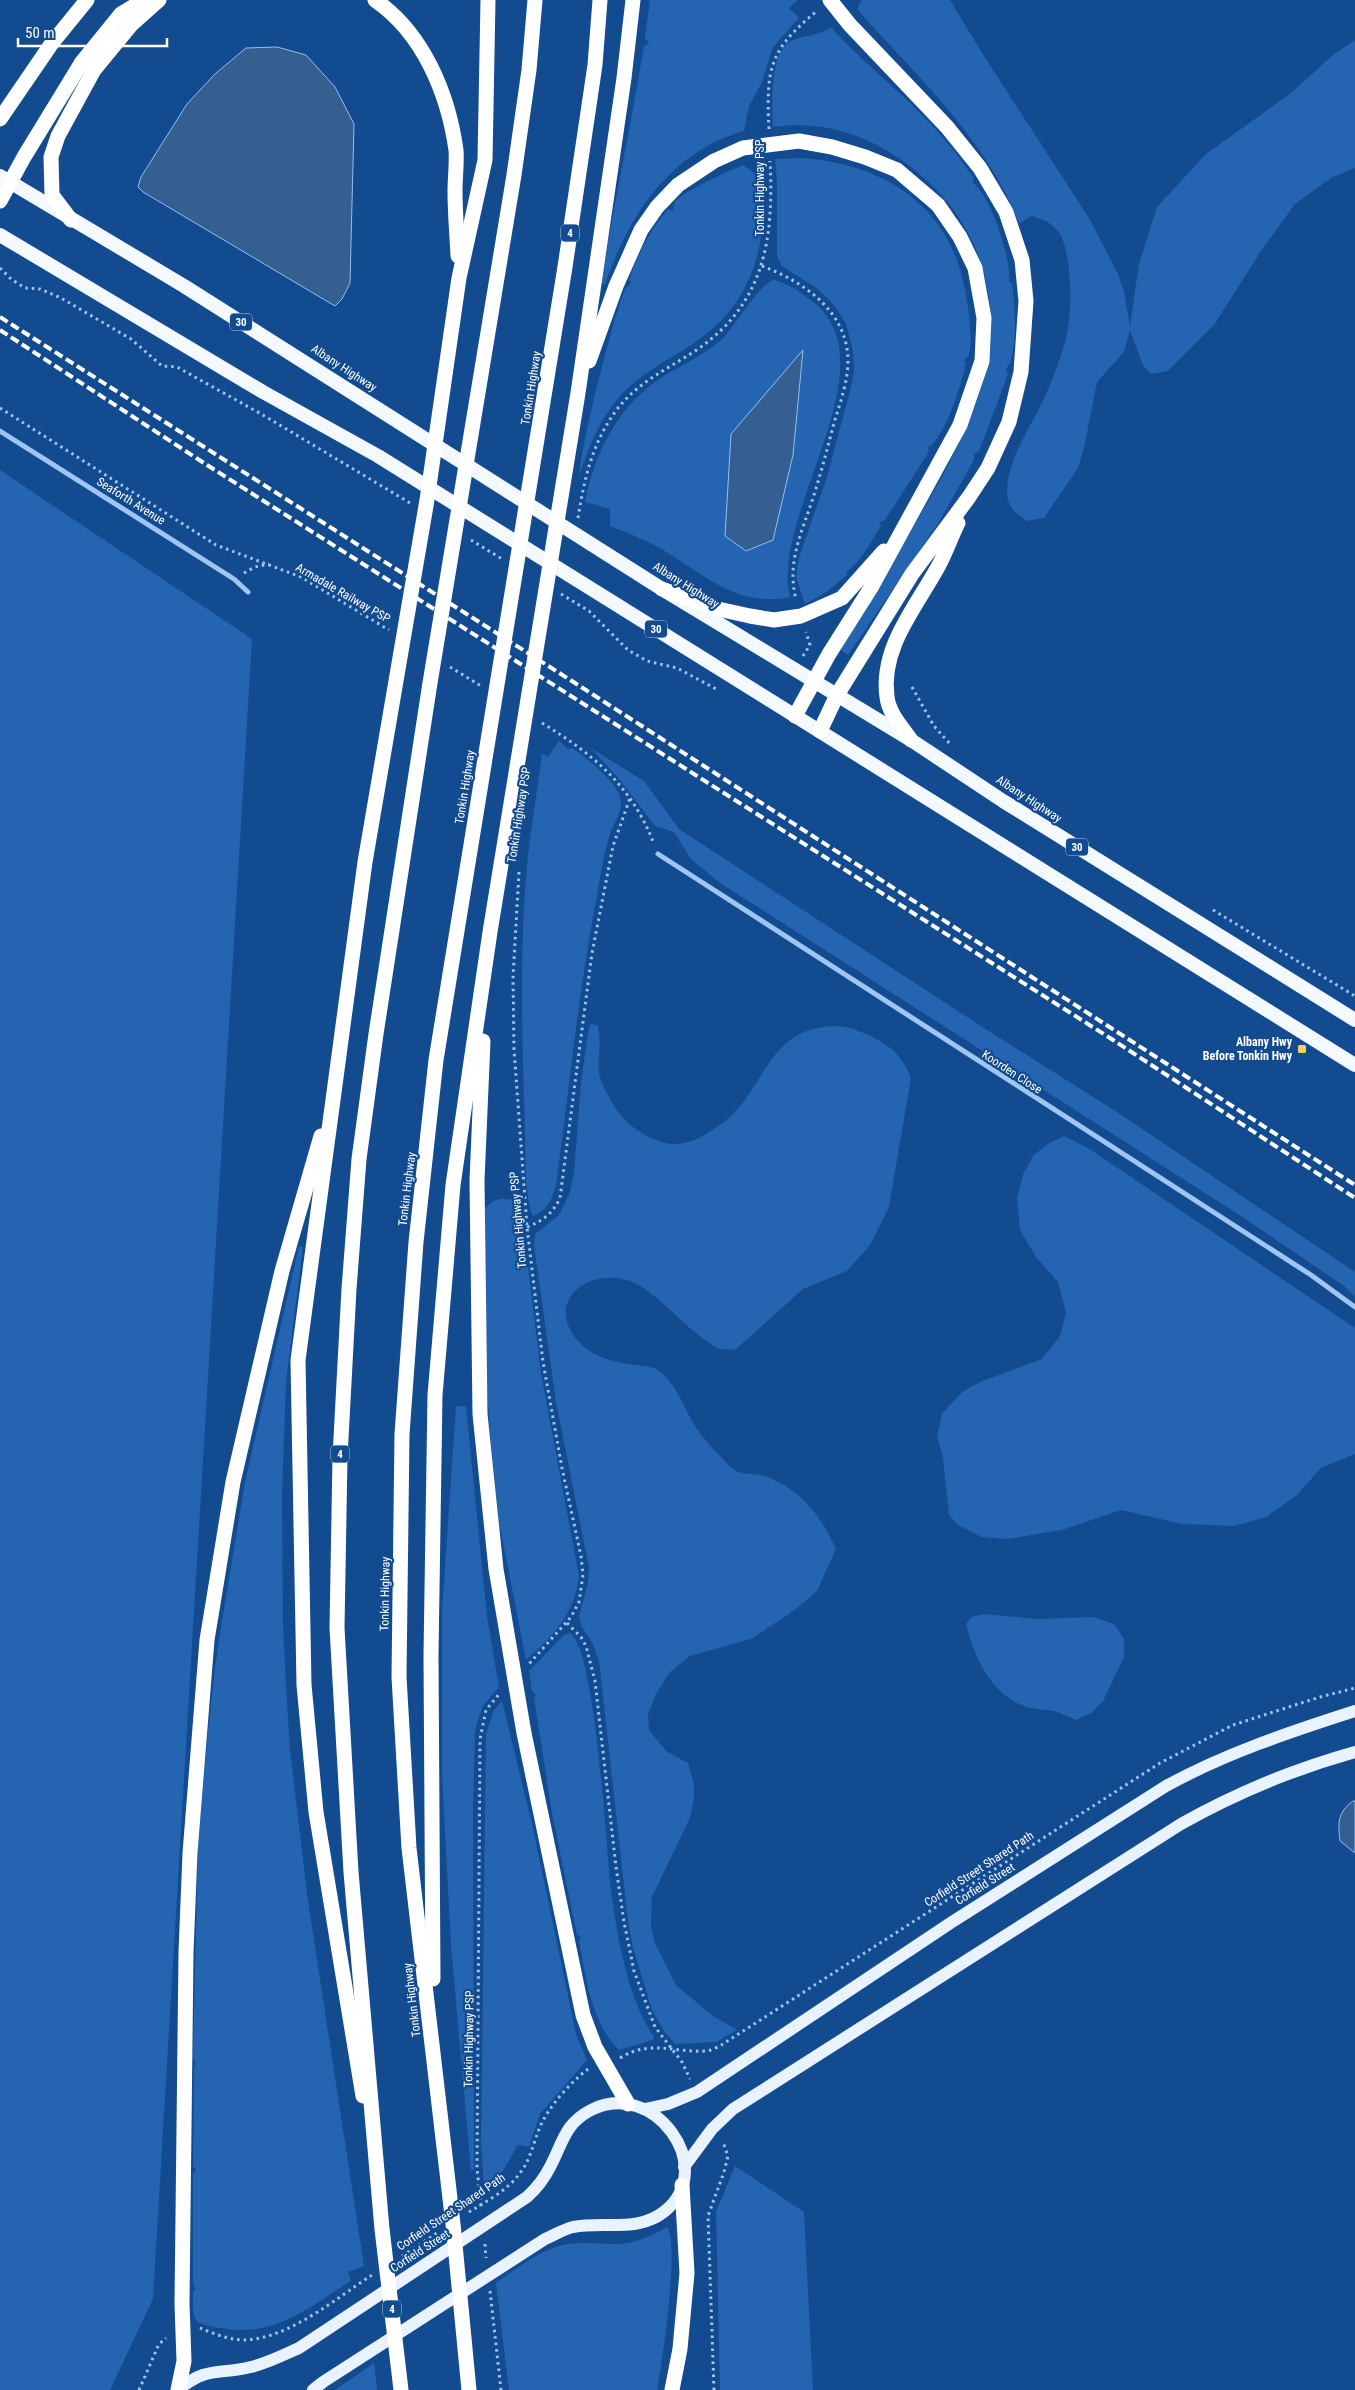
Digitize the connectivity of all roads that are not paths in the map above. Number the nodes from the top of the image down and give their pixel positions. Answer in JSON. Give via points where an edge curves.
{"nodes":[{"id":1,"x":87,"y":0,"type":"edge"},
{"id":2,"x":144,"y":0,"type":"edge"},
{"id":3,"x":160,"y":0,"type":"edge"},
{"id":4,"x":375,"y":0,"type":"edge"},
{"id":5,"x":488,"y":0,"type":"edge"},
{"id":6,"x":535,"y":0,"type":"edge"},
{"id":7,"x":600,"y":0,"type":"edge"},
{"id":8,"x":633,"y":0,"type":"edge"},
{"id":9,"x":824,"y":5,"type":"edge"},
{"id":10,"x":35,"y":68,"type":"junction"},
{"id":11,"x":0,"y":100,"type":"edge"},
{"id":12,"x":0,"y":119,"type":"edge"},
{"id":13,"x":5,"y":179,"type":"edge"},
{"id":14,"x":0,"y":200,"type":"edge"},
{"id":15,"x":72,"y":220,"type":"junction"},
{"id":16,"x":0,"y":234,"type":"edge"},
{"id":17,"x":459,"y":278,"type":"junction"},
{"id":18,"x":578,"y":393,"type":"junction"},
{"id":19,"x":0,"y":430,"type":"edge"},
{"id":20,"x":969,"y":497,"type":"junction"},
{"id":21,"x":899,"y":535,"type":"junction"},
{"id":22,"x":662,"y":589,"type":"junction"},
{"id":23,"x":248,"y":592,"type":"dead end"},
{"id":24,"x":814,"y":681,"type":"junction"},
{"id":25,"x":837,"y":695,"type":"junction"},
{"id":26,"x":795,"y":716,"type":"junction"},
{"id":27,"x":820,"y":731,"type":"junction"},
{"id":28,"x":911,"y":740,"type":"junction"},
{"id":29,"x":658,"y":854,"type":"dead end"},
{"id":30,"x":490,"y":932,"type":"junction"},
{"id":31,"x":1355,"y":1020,"type":"edge"},
{"id":32,"x":1355,"y":1064,"type":"edge"},
{"id":33,"x":335,"y":1087,"type":"junction"},
{"id":34,"x":1355,"y":1307,"type":"edge"},
{"id":35,"x":1355,"y":1711,"type":"edge"},
{"id":36,"x":1355,"y":1752,"type":"edge"},
{"id":37,"x":434,"y":2058,"type":"junction"},
{"id":38,"x":628,"y":2104,"type":"junction"},
{"id":39,"x":646,"y":2109,"type":"junction"},
{"id":40,"x":684,"y":2167,"type":"junction"},
{"id":41,"x":379,"y":2178,"type":"junction"},
{"id":42,"x":682,"y":2185,"type":"junction"},
{"id":43,"x":178,"y":2390,"type":"edge"},
{"id":44,"x":313,"y":2390,"type":"edge"},
{"id":45,"x":401,"y":2390,"type":"edge"},
{"id":46,"x":468,"y":2390,"type":"edge"},
{"id":47,"x":672,"y":2390,"type":"edge"}],
"edges":[{"from":1,"to":10,"type":"highway"},
{"from":2,"to":13,"type":"highway","via":[[121,14],[82,62]]},
{"from":3,"to":15,"type":"highway","via":[[131,25],[94,70],[58,136],[51,157],[52,195]]},
{"from":4,"to":17,"type":"highway","via":[[410,32],[433,69],[446,105],[456,151]]},
{"from":5,"to":17,"type":"highway","via":[[485,160]]},
{"from":6,"to":41,"type":"highway","number":"4","via":[[514,175],[376,1034],[359,1159],[349,1289],[340,1457],[337,1628],[351,1872]]},
{"from":7,"to":37,"type":"highway","name":"Tonkin Highway","number":"4","via":[[595,65],[534,465],[436,1060],[416,1242],[402,1434],[399,1677],[409,1848]]},
{"from":8,"to":18,"type":"highway"},
{"from":9,"to":20,"type":"highway","via":[[850,24],[947,127],[980,168],[1006,212],[1022,260],[1026,300],[1021,372],[1009,422],[988,468]]},
{"from":10,"to":11,"type":"highway"},
{"from":10,"to":12,"type":"highway"},
{"from":13,"to":14,"type":"highway"},
{"from":13,"to":15,"type":"highway","name":"Albany Highway","number":"30"},
{"from":15,"to":22,"type":"highway","name":"Albany Highway","number":"30","via":[[272,340]]},
{"from":16,"to":26,"type":"highway","number":"30","via":[[255,387],[378,456]]},
{"from":17,"to":33,"type":"highway","via":[[427,500],[365,862]]},
{"from":18,"to":21,"type":"highway","via":[[616,286],[641,230],[678,185],[714,161],[743,148],[799,141],[832,147],[897,170],[938,205],[960,237],[975,268],[984,318],[982,361],[960,425]]},
{"from":18,"to":30,"type":"highway"},
{"from":19,"to":23,"type":"street","name":"Seaforth Avenue","via":[[234,579]]},
{"from":20,"to":25,"type":"highway","via":[[912,574]]},
{"from":20,"to":28,"type":"highway","via":[[939,564],[895,640],[887,679],[887,697],[892,713]]},
{"from":21,"to":22,"type":"highway","via":[[842,598],[801,616],[774,620],[750,616],[718,609]]},
{"from":21,"to":24,"type":"highway"},
{"from":22,"to":24,"type":"highway","name":"Albany Highway","number":"30"},
{"from":24,"to":25,"type":"highway","name":"Albany Highway","number":"30"},
{"from":24,"to":26,"type":"highway"},
{"from":25,"to":27,"type":"highway"},
{"from":25,"to":28,"type":"highway","name":"Albany Highway","number":"30"},
{"from":26,"to":27,"type":"highway","number":"30"},
{"from":27,"to":32,"type":"highway","number":"30"},
{"from":28,"to":31,"type":"highway","name":"Albany Highway","number":"30","via":[[1003,801]]},
{"from":29,"to":34,"type":"street","name":"Koorden Close","via":[[1311,1275]]},
{"from":30,"to":37,"type":"highway","via":[[453,1185],[435,1395],[431,1655]]},
{"from":30,"to":38,"type":"highway","via":[[477,1180],[480,1414],[496,1569],[524,1733],[583,2015],[595,2047]]},
{"from":33,"to":41,"type":"highway","via":[[298,1360],[304,1685],[316,1812],[353,2047]]},
{"from":33,"to":43,"type":"highway","via":[[273,1309],[233,1482],[207,1640],[186,1942],[184,2361]]},
{"from":35,"to":39,"type":"main road","name":"Corfield Street","via":[[1272,1737],[1166,1786],[952,1922],[697,2092]]},
{"from":36,"to":40,"type":"main road","via":[[1316,1762],[1284,1775],[1181,1824],[733,2109],[712,2129]]},
{"from":37,"to":46,"type":"highway","name":"Tonkin Highway","number":"4"},
{"from":38,"to":39,"type":"main road","name":"Corfield Street"},
{"from":38,"to":43,"type":"main road","name":"Corfield Street","via":[[592,2109],[577,2119],[565,2133],[540,2186],[527,2197],[299,2348],[274,2360],[230,2372],[211,2371],[193,2378]]},
{"from":39,"to":40,"type":"main road","name":"Corfield Street","via":[[661,2118],[673,2132],[681,2149]]},
{"from":40,"to":42,"type":"main road","name":"Corfield Street"},
{"from":41,"to":45,"type":"highway","number":"4"},
{"from":42,"to":44,"type":"main road","name":"Corfield Street","via":[[676,2200],[653,2219],[638,2224],[571,2227],[545,2239]]},
{"from":42,"to":47,"type":"highway","via":[[687,2274],[680,2349]]}]}
